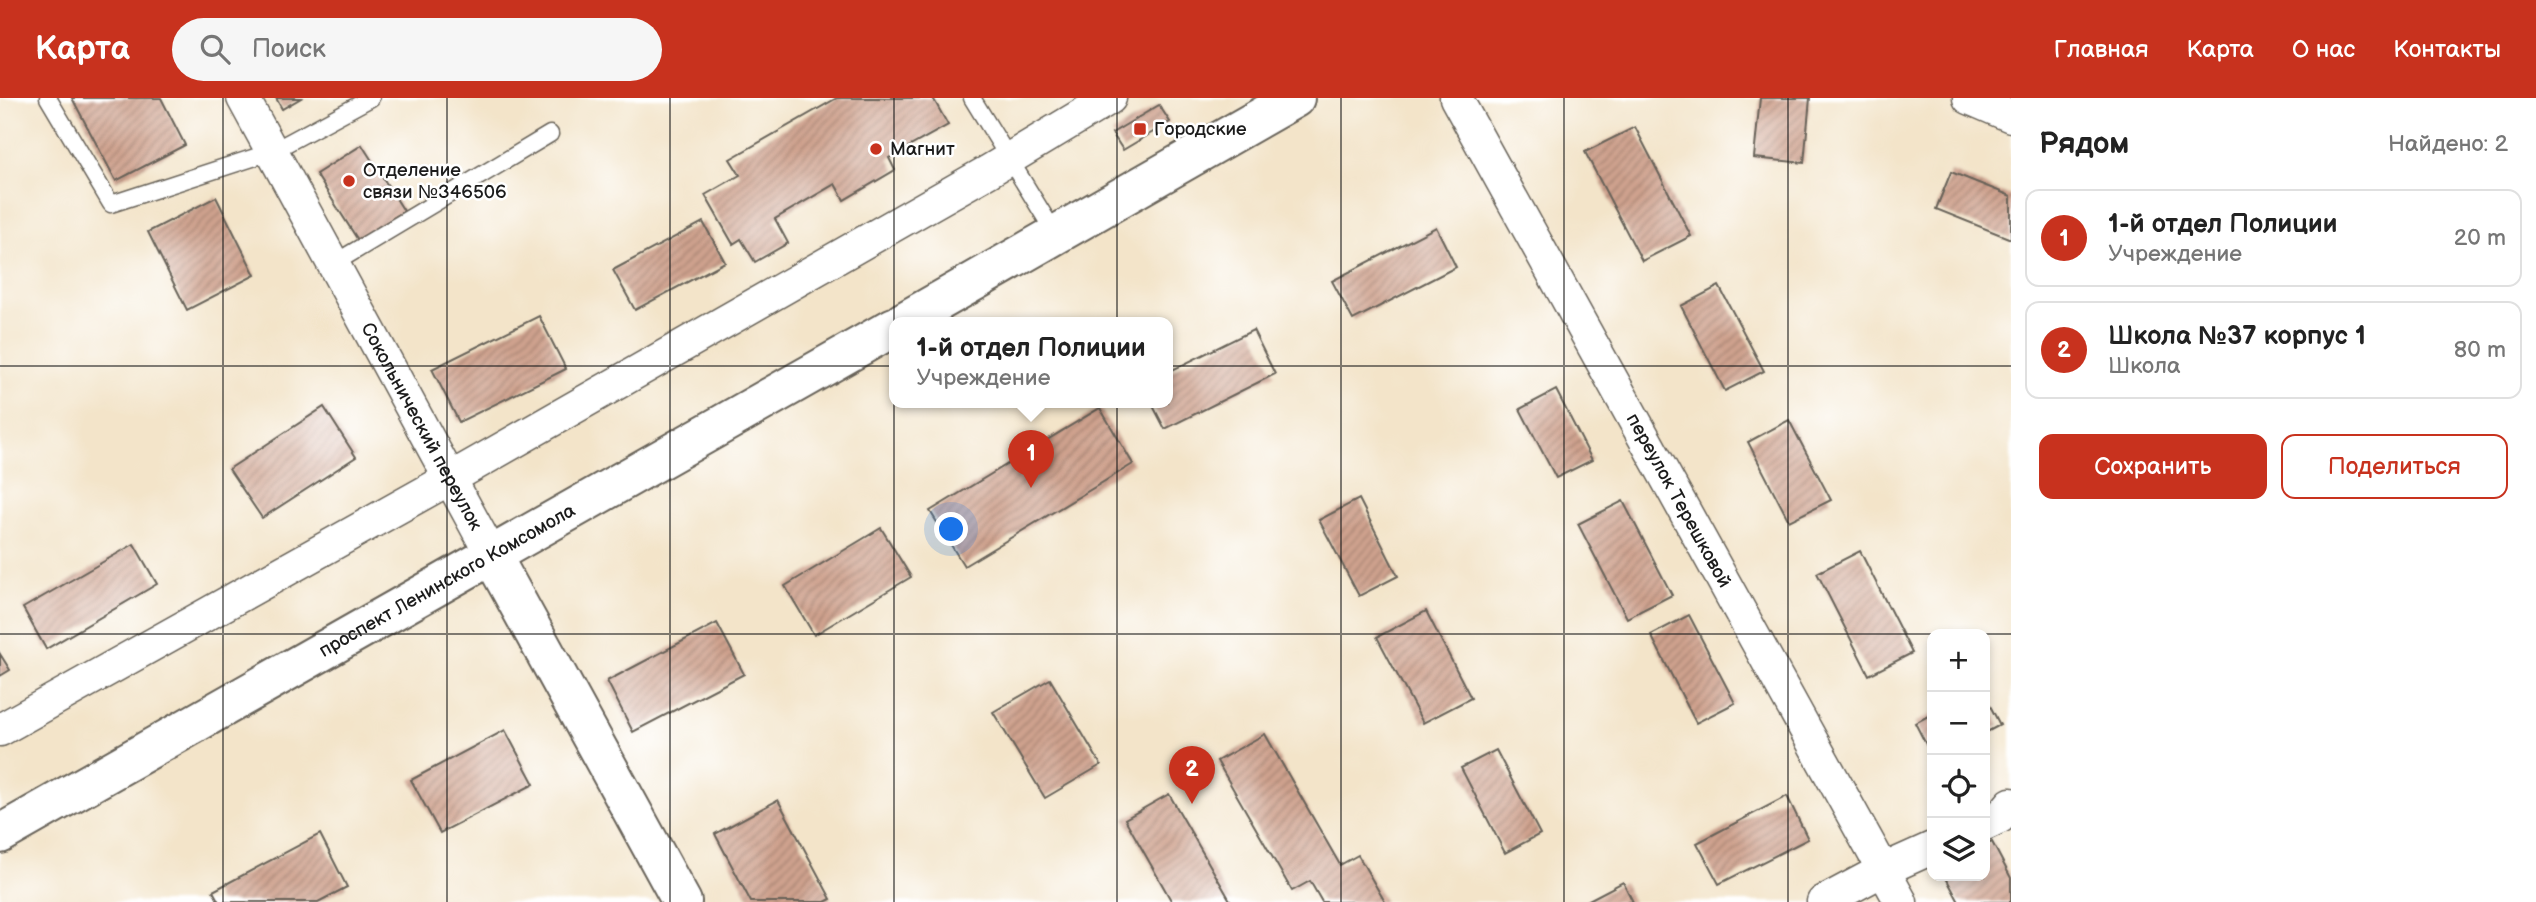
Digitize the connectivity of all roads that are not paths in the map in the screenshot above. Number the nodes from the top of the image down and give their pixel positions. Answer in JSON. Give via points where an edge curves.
{"nodes":[{"id":1,"x":48,"y":98,"type":"edge"},
{"id":2,"x":243,"y":98,"type":"edge"},
{"id":3,"x":371,"y":98,"type":"edge"},
{"id":4,"x":972,"y":98,"type":"edge"},
{"id":5,"x":1110,"y":98,"type":"edge"},
{"id":6,"x":1295,"y":98,"type":"edge"},
{"id":7,"x":1456,"y":98,"type":"edge"},
{"id":8,"x":1969,"y":98,"type":"edge"},
{"id":9,"x":2011,"y":116,"type":"edge"},
{"id":10,"x":550,"y":134,"type":"dead end"},
{"id":11,"x":271,"y":152,"type":"junction"},
{"id":12,"x":1010,"y":159,"type":"junction"},
{"id":13,"x":1056,"y":235,"type":"junction"},
{"id":14,"x":332,"y":264,"type":"junction"},
{"id":15,"x":912,"y":317,"type":"edge"},
{"id":16,"x":889,"y":330,"type":"edge"},
{"id":17,"x":449,"y":479,"type":"junction"},
{"id":18,"x":492,"y":556,"type":"junction"},
{"id":19,"x":0,"y":730,"type":"edge"},
{"id":20,"x":2011,"y":804,"type":"edge"},
{"id":21,"x":1990,"y":822,"type":"edge"},
{"id":22,"x":0,"y":834,"type":"edge"},
{"id":23,"x":1927,"y":850,"type":"edge"},
{"id":24,"x":1882,"y":870,"type":"junction"},
{"id":25,"x":682,"y":902,"type":"edge"},
{"id":26,"x":1824,"y":902,"type":"edge"},
{"id":27,"x":1901,"y":902,"type":"edge"}],
"edges":[{"from":1,"to":11,"type":"lane","via":[[111,204]]},
{"from":2,"to":11,"type":"street","name":"Сокольнический переулок"},
{"from":3,"to":11,"type":"lane"},
{"from":4,"to":12,"type":"lane"},
{"from":5,"to":12,"type":"street"},
{"from":6,"to":13,"type":"main road"},
{"from":7,"to":24,"type":"street","name":"переулок Терешковой"},
{"from":8,"to":9,"type":"street"},
{"from":10,"to":14,"type":"lane"},
{"from":11,"to":14,"type":"street","name":"Сокольнический переулок"},
{"from":12,"to":13,"type":"lane"},
{"from":12,"to":17,"type":"street"},
{"from":13,"to":15,"type":"main road"},
{"from":14,"to":17,"type":"street","name":"Сокольнический переулок"},
{"from":16,"to":18,"type":"main road","name":"проспект Ленинского Комсомола"},
{"from":17,"to":18,"type":"street","name":"Сокольнический переулок"},
{"from":17,"to":19,"type":"street"},
{"from":18,"to":22,"type":"main road","name":"проспект Ленинского Комсомола"},
{"from":18,"to":25,"type":"main road","name":"Сокольнический переулок"},
{"from":20,"to":21,"type":"street"},
{"from":23,"to":24,"type":"street"},
{"from":24,"to":26,"type":"street"},
{"from":24,"to":27,"type":"street","name":"переулок Терешковой"}]}
